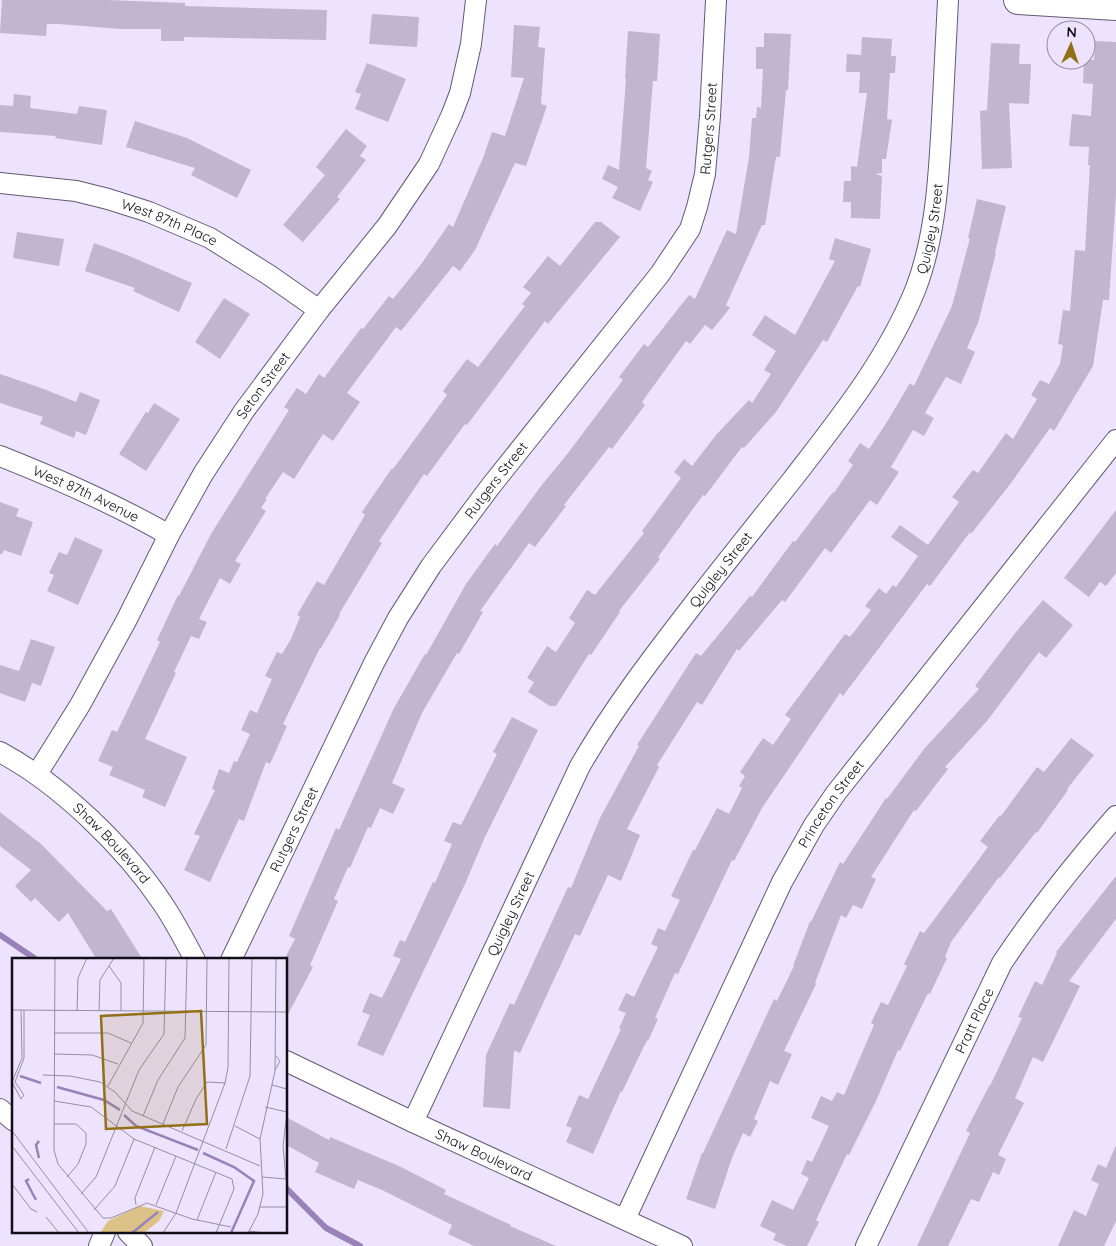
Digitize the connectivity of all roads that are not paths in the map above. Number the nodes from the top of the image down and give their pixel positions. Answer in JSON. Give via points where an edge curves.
{"nodes":[{"id":1,"x":476,"y":0,"type":"edge"},
{"id":2,"x":716,"y":0,"type":"edge"},
{"id":3,"x":948,"y":0,"type":"edge"},
{"id":4,"x":1018,"y":0,"type":"edge"},
{"id":5,"x":1116,"y":6,"type":"edge"},
{"id":6,"x":0,"y":183,"type":"edge"},
{"id":7,"x":319,"y":310,"type":"junction"},
{"id":8,"x":1116,"y":440,"type":"edge"},
{"id":9,"x":0,"y":456,"type":"edge"},
{"id":10,"x":169,"y":535,"type":"junction"},
{"id":11,"x":0,"y":752,"type":"edge"},
{"id":12,"x":37,"y":774,"type":"junction"},
{"id":13,"x":1116,"y":816,"type":"edge"},
{"id":14,"x":194,"y":958,"type":"edge"},
{"id":15,"x":233,"y":958,"type":"edge"},
{"id":16,"x":288,"y":1062,"type":"edge"},
{"id":17,"x":0,"y":1109,"type":"edge"},
{"id":18,"x":12,"y":1119,"type":"edge"},
{"id":19,"x":413,"y":1122,"type":"junction"},
{"id":20,"x":625,"y":1219,"type":"junction"},
{"id":21,"x":104,"y":1234,"type":"edge"},
{"id":22,"x":130,"y":1234,"type":"edge"},
{"id":23,"x":99,"y":1246,"type":"edge"},
{"id":24,"x":142,"y":1246,"type":"edge"},
{"id":25,"x":682,"y":1246,"type":"edge"},
{"id":26,"x":866,"y":1246,"type":"edge"}],
"edges":[{"from":1,"to":7,"type":"street","name":"Seton Street","via":[[471,44],[460,93],[428,164],[387,226]]},
{"from":2,"to":15,"type":"street","name":"Rutgers Street","via":[[705,174],[690,229],[660,274],[431,566],[398,618]]},
{"from":3,"to":19,"type":"street","name":"Quigley Street","via":[[940,153],[931,231],[916,288],[890,343],[850,406],[644,667],[598,734]]},
{"from":4,"to":5,"type":"street"},
{"from":6,"to":7,"type":"street","name":"West 87th Place","via":[[76,191],[149,212],[210,238]]},
{"from":7,"to":10,"type":"street","name":"Seton Street","via":[[244,411]]},
{"from":8,"to":20,"type":"street","name":"Princeton Street","via":[[836,792],[814,825],[782,882]]},
{"from":9,"to":10,"type":"street","name":"West 87th Avenue","via":[[55,478]]},
{"from":10,"to":12,"type":"street","name":"Seton Street","via":[[80,705]]},
{"from":11,"to":12,"type":"street","name":"Shaw Boulevard"},
{"from":12,"to":14,"type":"street","name":"Shaw Boulevard","via":[[87,817],[141,875],[162,902]]},
{"from":13,"to":26,"type":"street","name":"Pratt Place","via":[[1002,963]]},
{"from":16,"to":19,"type":"street","name":"Shaw Boulevard"},
{"from":17,"to":18,"type":"street"},
{"from":19,"to":20,"type":"street","name":"Shaw Boulevard"},
{"from":20,"to":25,"type":"street","name":"Shaw Boulevard"},
{"from":21,"to":23,"type":"street"},
{"from":22,"to":24,"type":"street"}]}
